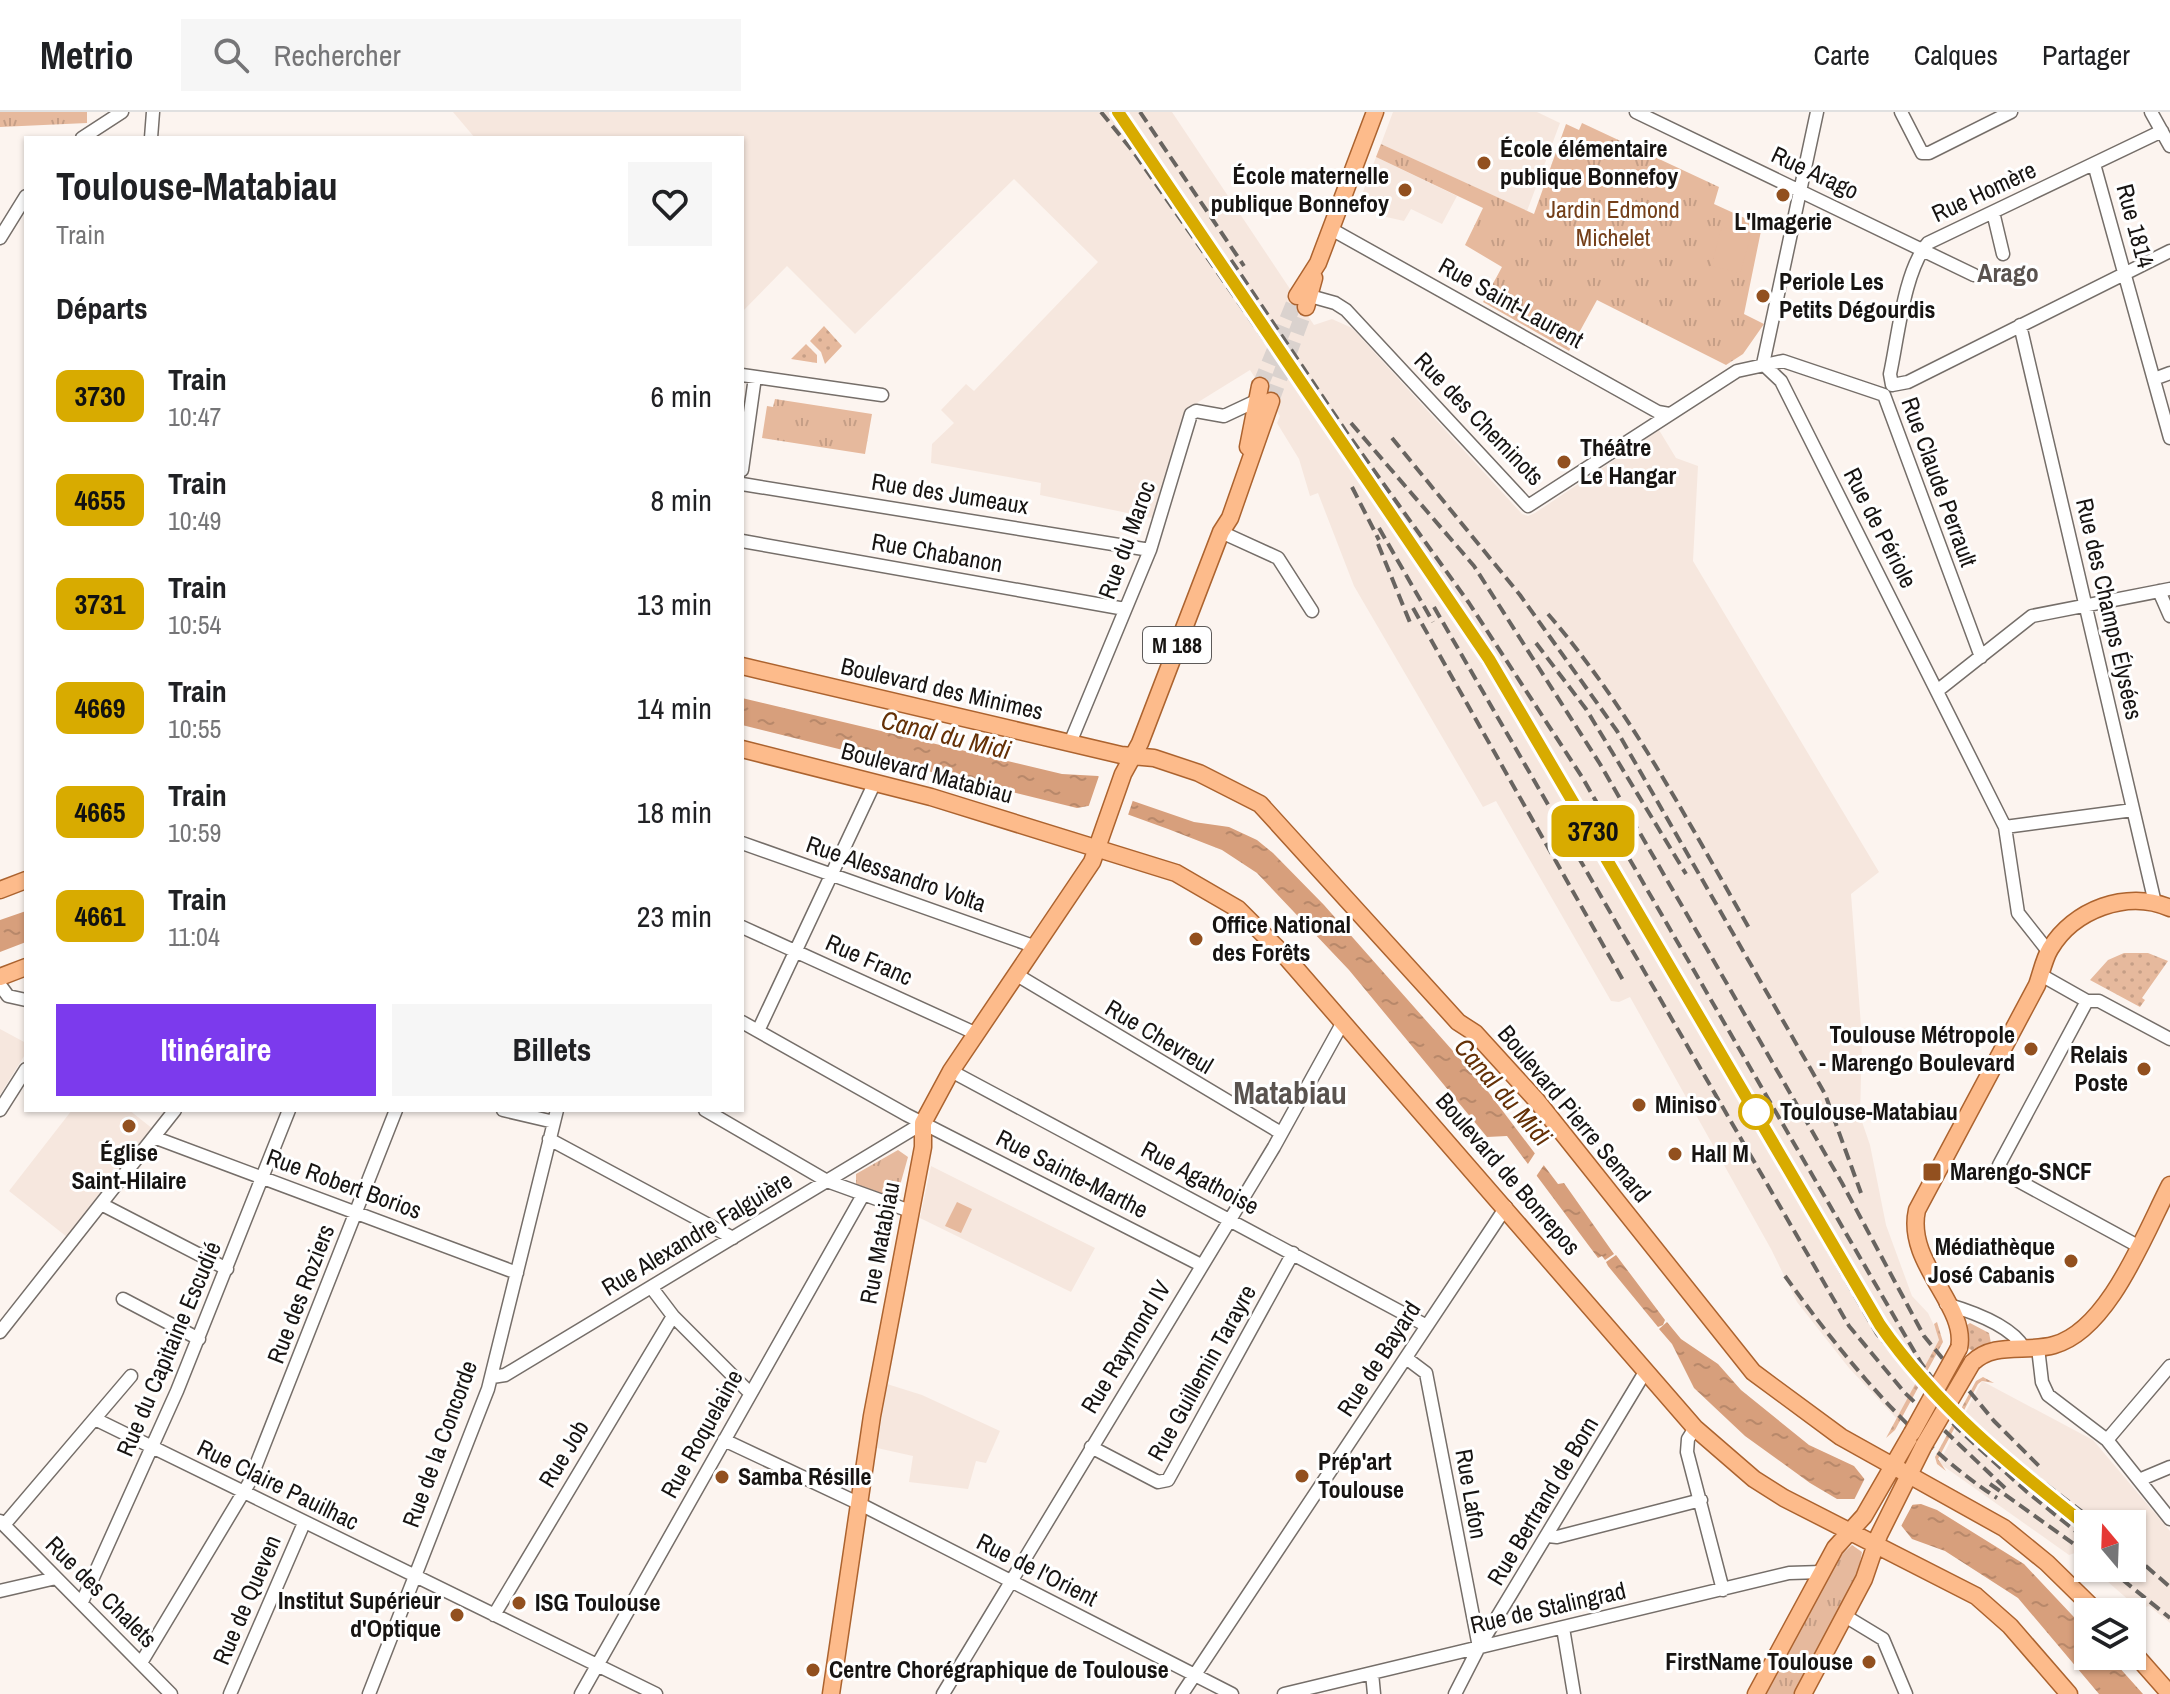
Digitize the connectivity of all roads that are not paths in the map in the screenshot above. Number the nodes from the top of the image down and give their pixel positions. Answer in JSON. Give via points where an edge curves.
{"nodes":[{"id":1,"x":122,"y":112,"type":"edge"},
{"id":2,"x":153,"y":112,"type":"edge"},
{"id":3,"x":1375,"y":112,"type":"edge"},
{"id":4,"x":1636,"y":112,"type":"edge"},
{"id":5,"x":1901,"y":112,"type":"edge"},
{"id":6,"x":2011,"y":112,"type":"edge"},
{"id":7,"x":2151,"y":112,"type":"edge"},
{"id":8,"x":1819,"y":113,"type":"edge"},
{"id":9,"x":2162,"y":131,"type":"junction"},
{"id":10,"x":85,"y":136,"type":"edge"},
{"id":11,"x":151,"y":136,"type":"edge"},
{"id":12,"x":2170,"y":146,"type":"edge"},
{"id":13,"x":2094,"y":164,"type":"junction"},
{"id":14,"x":1801,"y":190,"type":"junction"},
{"id":15,"x":24,"y":199,"type":"edge"},
{"id":16,"x":1993,"y":212,"type":"junction"},
{"id":17,"x":1331,"y":229,"type":"junction"},
{"id":18,"x":2,"y":232,"type":"edge"},
{"id":19,"x":1922,"y":250,"type":"junction"},
{"id":20,"x":2170,"y":251,"type":"edge"},
{"id":21,"x":2003,"y":254,"type":"dead end"},
{"id":22,"x":1318,"y":263,"type":"junction"},
{"id":23,"x":2125,"y":273,"type":"junction"},
{"id":24,"x":1974,"y":275,"type":"dead end"},
{"id":25,"x":1305,"y":300,"type":"junction"},
{"id":26,"x":2020,"y":325,"type":"junction"},
{"id":27,"x":1763,"y":364,"type":"junction"},
{"id":28,"x":2170,"y":373,"type":"edge"},
{"id":29,"x":748,"y":376,"type":"edge"},
{"id":30,"x":2154,"y":379,"type":"junction"},
{"id":31,"x":1888,"y":390,"type":"junction"},
{"id":32,"x":882,"y":395,"type":"dead end"},
{"id":33,"x":1262,"y":396,"type":"joint"},
{"id":34,"x":1669,"y":414,"type":"junction"},
{"id":35,"x":2170,"y":438,"type":"edge"},
{"id":36,"x":744,"y":439,"type":"edge"},
{"id":37,"x":744,"y":484,"type":"edge"},
{"id":38,"x":1221,"y":532,"type":"junction"},
{"id":39,"x":744,"y":541,"type":"edge"},
{"id":40,"x":1150,"y":550,"type":"junction"},
{"id":41,"x":2165,"y":590,"type":"edge"},
{"id":42,"x":2085,"y":605,"type":"junction"},
{"id":43,"x":1125,"y":609,"type":"junction"},
{"id":44,"x":1312,"y":611,"type":"dead end"},
{"id":45,"x":2170,"y":616,"type":"edge"},
{"id":46,"x":1981,"y":657,"type":"junction"},
{"id":47,"x":744,"y":666,"type":"edge"},
{"id":48,"x":1937,"y":691,"type":"junction"},
{"id":49,"x":1070,"y":743,"type":"junction"},
{"id":50,"x":744,"y":749,"type":"edge"},
{"id":51,"x":1132,"y":757,"type":"junction"},
{"id":52,"x":875,"y":782,"type":"junction"},
{"id":53,"x":2133,"y":810,"type":"junction"},
{"id":54,"x":2005,"y":827,"type":"junction"},
{"id":55,"x":744,"y":844,"type":"edge"},
{"id":56,"x":1097,"y":848,"type":"junction"},
{"id":57,"x":832,"y":874,"type":"junction"},
{"id":58,"x":24,"y":881,"type":"edge"},
{"id":59,"x":0,"y":890,"type":"edge"},
{"id":60,"x":2164,"y":904,"type":"edge"},
{"id":61,"x":744,"y":928,"type":"edge"},
{"id":62,"x":1036,"y":947,"type":"junction"},
{"id":63,"x":796,"y":951,"type":"junction"},
{"id":64,"x":2048,"y":951,"type":"junction"},
{"id":65,"x":24,"y":968,"type":"edge"},
{"id":66,"x":1017,"y":975,"type":"junction"},
{"id":67,"x":2041,"y":975,"type":"junction"},
{"id":68,"x":2,"y":979,"type":"edge"},
{"id":69,"x":24,"y":996,"type":"edge"},
{"id":70,"x":2087,"y":1001,"type":"junction"},
{"id":71,"x":1343,"y":1022,"type":"junction"},
{"id":72,"x":744,"y":1023,"type":"edge"},
{"id":73,"x":758,"y":1031,"type":"junction"},
{"id":74,"x":977,"y":1034,"type":"junction"},
{"id":75,"x":2170,"y":1039,"type":"edge"},
{"id":76,"x":951,"y":1071,"type":"junction"},
{"id":77,"x":24,"y":1072,"type":"edge"},
{"id":78,"x":0,"y":1110,"type":"edge"},
{"id":79,"x":174,"y":1112,"type":"edge"},
{"id":80,"x":288,"y":1112,"type":"edge"},
{"id":81,"x":395,"y":1112,"type":"edge"},
{"id":82,"x":520,"y":1112,"type":"edge"},
{"id":83,"x":708,"y":1112,"type":"edge"},
{"id":84,"x":555,"y":1116,"type":"edge"},
{"id":85,"x":923,"y":1123,"type":"junction"},
{"id":86,"x":1281,"y":1133,"type":"junction"},
{"id":87,"x":156,"y":1138,"type":"junction"},
{"id":88,"x":549,"y":1139,"type":"junction"},
{"id":89,"x":263,"y":1178,"type":"junction"},
{"id":90,"x":827,"y":1181,"type":"junction"},
{"id":91,"x":2170,"y":1185,"type":"edge"},
{"id":92,"x":863,"y":1195,"type":"junction"},
{"id":93,"x":103,"y":1205,"type":"junction"},
{"id":94,"x":1506,"y":1207,"type":"junction"},
{"id":95,"x":910,"y":1211,"type":"junction"},
{"id":96,"x":357,"y":1212,"type":"junction"},
{"id":97,"x":1229,"y":1218,"type":"junction"},
{"id":98,"x":733,"y":1238,"type":"junction"},
{"id":99,"x":2138,"y":1246,"type":"junction"},
{"id":100,"x":1293,"y":1253,"type":"junction"},
{"id":101,"x":1201,"y":1265,"type":"junction"},
{"id":102,"x":227,"y":1269,"type":"junction"},
{"id":103,"x":517,"y":1273,"type":"junction"},
{"id":104,"x":651,"y":1287,"type":"junction"},
{"id":105,"x":123,"y":1299,"type":"dead end"},
{"id":106,"x":1946,"y":1304,"type":"junction"},
{"id":107,"x":673,"y":1316,"type":"junction"},
{"id":108,"x":1427,"y":1326,"type":"junction"},
{"id":109,"x":0,"y":1332,"type":"edge"},
{"id":110,"x":199,"y":1339,"type":"junction"},
{"id":111,"x":2031,"y":1348,"type":"junction"},
{"id":112,"x":1406,"y":1358,"type":"junction"},
{"id":113,"x":2170,"y":1366,"type":"edge"},
{"id":114,"x":1645,"y":1372,"type":"junction"},
{"id":115,"x":131,"y":1376,"type":"dead end"},
{"id":116,"x":492,"y":1377,"type":"junction"},
{"id":117,"x":750,"y":1393,"type":"junction"},
{"id":118,"x":97,"y":1420,"type":"junction"},
{"id":119,"x":1695,"y":1428,"type":"junction"},
{"id":120,"x":1918,"y":1439,"type":"junction"},
{"id":121,"x":724,"y":1440,"type":"junction"},
{"id":122,"x":2107,"y":1440,"type":"junction"},
{"id":123,"x":152,"y":1447,"type":"junction"},
{"id":124,"x":1091,"y":1447,"type":"junction"},
{"id":125,"x":2170,"y":1467,"type":"edge"},
{"id":126,"x":1902,"y":1469,"type":"junction"},
{"id":127,"x":2139,"y":1480,"type":"junction"},
{"id":128,"x":244,"y":1492,"type":"junction"},
{"id":129,"x":1701,"y":1500,"type":"junction"},
{"id":130,"x":860,"y":1504,"type":"junction"},
{"id":131,"x":2170,"y":1519,"type":"edge"},
{"id":132,"x":2,"y":1523,"type":"edge"},
{"id":133,"x":304,"y":1523,"type":"junction"},
{"id":134,"x":1851,"y":1532,"type":"junction"},
{"id":135,"x":1548,"y":1536,"type":"junction"},
{"id":136,"x":1876,"y":1545,"type":"junction"},
{"id":137,"x":1822,"y":1572,"type":"junction"},
{"id":138,"x":414,"y":1577,"type":"junction"},
{"id":139,"x":56,"y":1578,"type":"junction"},
{"id":140,"x":1011,"y":1581,"type":"junction"},
{"id":141,"x":1723,"y":1590,"type":"junction"},
{"id":142,"x":0,"y":1591,"type":"edge"},
{"id":143,"x":2083,"y":1598,"type":"edge"},
{"id":144,"x":82,"y":1602,"type":"junction"},
{"id":145,"x":494,"y":1615,"type":"junction"},
{"id":146,"x":1845,"y":1616,"type":"junction"},
{"id":147,"x":1563,"y":1628,"type":"junction"},
{"id":148,"x":1479,"y":1647,"type":"junction"},
{"id":149,"x":141,"y":1663,"type":"junction"},
{"id":150,"x":596,"y":1666,"type":"junction"},
{"id":151,"x":2146,"y":1667,"type":"edge"},
{"id":152,"x":1372,"y":1673,"type":"junction"},
{"id":153,"x":1195,"y":1675,"type":"junction"},
{"id":154,"x":648,"y":1692,"type":"edge"},
{"id":155,"x":171,"y":1694,"type":"edge"},
{"id":156,"x":230,"y":1694,"type":"edge"},
{"id":157,"x":369,"y":1694,"type":"edge"},
{"id":158,"x":581,"y":1694,"type":"edge"},
{"id":159,"x":831,"y":1694,"type":"edge"},
{"id":160,"x":943,"y":1694,"type":"edge"},
{"id":161,"x":1182,"y":1694,"type":"edge"},
{"id":162,"x":1232,"y":1694,"type":"edge"},
{"id":163,"x":1284,"y":1694,"type":"edge"},
{"id":164,"x":1374,"y":1694,"type":"edge"},
{"id":165,"x":1455,"y":1694,"type":"edge"},
{"id":166,"x":1574,"y":1694,"type":"edge"},
{"id":167,"x":1756,"y":1694,"type":"edge"},
{"id":168,"x":1803,"y":1694,"type":"edge"},
{"id":169,"x":1906,"y":1694,"type":"edge"},
{"id":170,"x":2069,"y":1694,"type":"edge"},
{"id":171,"x":2170,"y":1694,"type":"edge"}],
"edges":[{"from":1,"to":10,"type":"street"},
{"from":2,"to":11,"type":"street"},
{"from":3,"to":17,"type":"main road"},
{"from":4,"to":14,"type":"street","name":"Rue Arago"},
{"from":5,"to":6,"type":"street","via":[[1922,153],[1929,153]]},
{"from":7,"to":9,"type":"street"},
{"from":8,"to":14,"type":"street"},
{"from":9,"to":12,"type":"street"},
{"from":9,"to":13,"type":"street","name":"Rue Homère"},
{"from":13,"to":16,"type":"street","name":"Rue Homère"},
{"from":13,"to":23,"type":"street","name":"Rue 1814"},
{"from":14,"to":19,"type":"street","name":"Rue Arago"},
{"from":14,"to":27,"type":"street"},
{"from":15,"to":18,"type":"street"},
{"from":16,"to":19,"type":"street","name":"Rue Homère","via":[[1937,237]]},
{"from":16,"to":21,"type":"street"},
{"from":17,"to":22,"type":"main road"},
{"from":17,"to":34,"type":"street","name":"Rue Saint-Laurent"},
{"from":19,"to":24,"type":"street","name":"Rue Arago"},
{"from":19,"to":31,"type":"street","name":"Rue Homère"},
{"from":20,"to":23,"type":"street"},
{"from":22,"to":25,"type":"main road"},
{"from":22,"to":25,"type":"main road"},
{"from":23,"to":26,"type":"street"},
{"from":23,"to":30,"type":"street","name":"Rue 1814"},
{"from":25,"to":34,"type":"street","name":"Rue des Cheminots","via":[[1335,303],[1346,310],[1528,506]]},
{"from":26,"to":31,"type":"street"},
{"from":26,"to":42,"type":"street","name":"Rue des Champs Élysées"},
{"from":27,"to":31,"type":"street","name":"Rue Claude Perrault","via":[[1783,361]]},
{"from":27,"to":34,"type":"street","name":"Rue des Cheminots","via":[[1737,371]]},
{"from":27,"to":48,"type":"street","name":"Rue de Périole","via":[[1781,381]]},
{"from":28,"to":30,"type":"street"},
{"from":29,"to":32,"type":"street"},
{"from":29,"to":36,"type":"street"},
{"from":30,"to":35,"type":"street","name":"Rue 1814"},
{"from":31,"to":46,"type":"street","name":"Rue Claude Perrault"},
{"from":33,"to":38,"type":"main road","number":"M 188","via":[[1257,448]]},
{"from":33,"to":40,"type":"street","name":"Rue du Maroc","via":[[1224,416],[1191,414]]},
{"from":37,"to":40,"type":"street","name":"Rue des Jumeaux"},
{"from":38,"to":44,"type":"street","via":[[1278,558]]},
{"from":38,"to":51,"type":"main road","number":"M 188"},
{"from":39,"to":43,"type":"street","name":"Rue Chabanon"},
{"from":40,"to":43,"type":"street","name":"Rue du Maroc"},
{"from":41,"to":42,"type":"street"},
{"from":41,"to":45,"type":"street"},
{"from":42,"to":46,"type":"street","via":[[2032,616]]},
{"from":42,"to":53,"type":"street","name":"Rue des Champs Élysées"},
{"from":43,"to":49,"type":"street","name":"Rue du Maroc"},
{"from":46,"to":48,"type":"street"},
{"from":47,"to":49,"type":"main road","name":"Boulevard des Minimes"},
{"from":48,"to":54,"type":"street","name":"Rue de Périole"},
{"from":49,"to":51,"type":"main road","name":"Boulevard des Minimes"},
{"from":50,"to":52,"type":"main road","name":"Boulevard Matabiau"},
{"from":51,"to":56,"type":"main road","name":"Rue Matabiau"},
{"from":51,"to":126,"type":"main road","name":"Boulevard Pierre Semard","via":[[1154,758],[1199,773],[1260,804],[1458,1022],[1524,1086],[1753,1372],[1807,1415]]},
{"from":52,"to":56,"type":"main road","name":"Boulevard Matabiau"},
{"from":52,"to":57,"type":"street"},
{"from":53,"to":54,"type":"street"},
{"from":53,"to":60,"type":"street","name":"Rue des Champs Élysées"},
{"from":54,"to":64,"type":"street","name":"Rue de Périole","via":[[2018,913]]},
{"from":55,"to":57,"type":"street","name":"Rue Alessandro Volta"},
{"from":56,"to":62,"type":"main road","name":"Rue Matabiau"},
{"from":56,"to":71,"type":"main road","name":"Boulevard de Bonrepos","via":[[1176,873],[1238,909]]},
{"from":57,"to":62,"type":"street","name":"Rue Alessandro Volta"},
{"from":57,"to":63,"type":"street"},
{"from":58,"to":59,"type":"main road"},
{"from":60,"to":64,"type":"main road","via":[[2120,902],[2090,912]]},
{"from":61,"to":63,"type":"street","name":"Rue Franc"},
{"from":62,"to":66,"type":"main road","name":"Rue Matabiau"},
{"from":63,"to":73,"type":"street"},
{"from":63,"to":74,"type":"street","name":"Rue Franc"},
{"from":64,"to":67,"type":"main road"},
{"from":65,"to":68,"type":"main road"},
{"from":66,"to":74,"type":"main road","name":"Rue Matabiau"},
{"from":66,"to":86,"type":"street","name":"Rue Chevreul"},
{"from":67,"to":70,"type":"street"},
{"from":67,"to":106,"type":"main road","via":[[1917,1210],[1921,1250]]},
{"from":68,"to":69,"type":"street"},
{"from":70,"to":75,"type":"street","via":[[2099,1001]]},
{"from":70,"to":99,"type":"street","via":[[1999,1165],[2002,1172]]},
{"from":71,"to":86,"type":"street","name":"Rue Raymond IV"},
{"from":71,"to":94,"type":"main road","name":"Boulevard de Bonrepos"},
{"from":72,"to":73,"type":"street","name":"Rue Sainte-Marthe"},
{"from":73,"to":85,"type":"street","name":"Rue Sainte-Marthe"},
{"from":74,"to":76,"type":"main road","name":"Rue Matabiau"},
{"from":76,"to":85,"type":"main road","name":"Rue Matabiau"},
{"from":76,"to":97,"type":"street","name":"Rue Agathoise"},
{"from":77,"to":78,"type":"street"},
{"from":79,"to":87,"type":"street"},
{"from":80,"to":89,"type":"street","name":"Rue du Capitaine Escudié"},
{"from":81,"to":96,"type":"street","name":"Rue des Roziers"},
{"from":82,"to":84,"type":"street"},
{"from":83,"to":90,"type":"street"},
{"from":84,"to":88,"type":"street","name":"Rue de la Concorde"},
{"from":85,"to":90,"type":"street","name":"Rue Alexandre Falguière"},
{"from":85,"to":95,"type":"main road","name":"Rue Matabiau"},
{"from":85,"to":101,"type":"street","name":"Rue Sainte-Marthe"},
{"from":86,"to":97,"type":"street","name":"Rue Raymond IV"},
{"from":87,"to":89,"type":"street","name":"Rue Robert Borios"},
{"from":87,"to":93,"type":"street"},
{"from":88,"to":98,"type":"street"},
{"from":88,"to":103,"type":"street","name":"Rue de la Concorde"},
{"from":89,"to":96,"type":"street","name":"Rue Robert Borios"},
{"from":89,"to":102,"type":"street","name":"Rue du Capitaine Escudié"},
{"from":90,"to":92,"type":"street"},
{"from":90,"to":98,"type":"street","name":"Rue Alexandre Falguière"},
{"from":91,"to":99,"type":"main road"},
{"from":92,"to":95,"type":"street"},
{"from":92,"to":117,"type":"street","name":"Rue Roquelaine"},
{"from":93,"to":102,"type":"street"},
{"from":93,"to":109,"type":"street"},
{"from":94,"to":108,"type":"street","name":"Rue de Bayard"},
{"from":94,"to":114,"type":"main road","name":"Boulevard de Bonrepos"},
{"from":95,"to":130,"type":"main road","name":"Rue Matabiau"},
{"from":96,"to":103,"type":"street","name":"Rue Robert Borios"},
{"from":96,"to":128,"type":"street","name":"Rue des Roziers"},
{"from":97,"to":100,"type":"street","name":"Rue Agathoise"},
{"from":97,"to":101,"type":"street","name":"Rue Raymond IV"},
{"from":98,"to":104,"type":"street","name":"Rue Alexandre Falguière"},
{"from":99,"to":111,"type":"main road","via":[[2091,1323],[2062,1342]]},
{"from":100,"to":108,"type":"street","name":"Rue Agathoise"},
{"from":100,"to":124,"type":"street","name":"Rue Guillemin Tarayre","via":[[1168,1480],[1158,1482]]},
{"from":101,"to":124,"type":"street","name":"Rue Raymond IV"},
{"from":102,"to":110,"type":"street","name":"Rue du Capitaine Escudié"},
{"from":103,"to":116,"type":"street","name":"Rue de la Concorde"},
{"from":104,"to":107,"type":"street"},
{"from":104,"to":116,"type":"street","name":"Rue Alexandre Falguière","via":[[505,1375]]},
{"from":105,"to":110,"type":"street"},
{"from":106,"to":111,"type":"street"},
{"from":106,"to":120,"type":"main road","bridge":true,"via":[[1961,1330],[1959,1348]]},
{"from":107,"to":117,"type":"street"},
{"from":107,"to":145,"type":"street","name":"Rue Job"},
{"from":108,"to":112,"type":"street","name":"Rue de Bayard"},
{"from":110,"to":123,"type":"street","name":"Rue du Capitaine Escudié"},
{"from":111,"to":120,"type":"main road","bridge":true,"via":[[1991,1351],[1972,1363]]},
{"from":111,"to":122,"type":"street","via":[[2048,1395]]},
{"from":112,"to":148,"type":"street","name":"Rue Lafon","via":[[1426,1373]]},
{"from":112,"to":153,"type":"street","name":"Rue de Bayard"},
{"from":113,"to":122,"type":"street"},
{"from":114,"to":119,"type":"main road","name":"Boulevard de Bonrepos"},
{"from":114,"to":135,"type":"street","name":"Rue Bertrand de Born"},
{"from":115,"to":118,"type":"street"},
{"from":116,"to":138,"type":"street","name":"Rue de la Concorde"},
{"from":117,"to":121,"type":"street","name":"Rue Roquelaine"},
{"from":118,"to":123,"type":"street","name":"Rue Claire Pauilhac"},
{"from":118,"to":132,"type":"street"},
{"from":119,"to":129,"type":"street","via":[[1687,1452]]},
{"from":119,"to":134,"type":"main road","name":"Boulevard de Bonrepos","via":[[1754,1479]]},
{"from":120,"to":126,"type":"main road"},
{"from":121,"to":130,"type":"street","name":"Rue de l'Orient"},
{"from":121,"to":150,"type":"street","name":"Rue Roquelaine"},
{"from":122,"to":127,"type":"street"},
{"from":123,"to":128,"type":"street","name":"Rue Claire Pauilhac"},
{"from":123,"to":144,"type":"street","name":"Rue du Capitaine Escudié"},
{"from":124,"to":140,"type":"street","name":"Rue Raymond IV"},
{"from":125,"to":127,"type":"street"},
{"from":126,"to":134,"type":"main road","via":[[1885,1481]]},
{"from":126,"to":136,"type":"main road","via":[[1901,1490]]},
{"from":126,"to":143,"type":"main road","name":"Boulevard Pierre Semard","via":[[2004,1528]]},
{"from":127,"to":131,"type":"street"},
{"from":128,"to":133,"type":"street","name":"Rue Claire Pauilhac"},
{"from":128,"to":149,"type":"street","name":"Rue des Roziers"},
{"from":129,"to":135,"type":"street"},
{"from":129,"to":141,"type":"street"},
{"from":130,"to":140,"type":"street","name":"Rue de l'Orient"},
{"from":130,"to":159,"type":"main road","name":"Rue Matabiau"},
{"from":132,"to":139,"type":"street","name":"Rue des Chalets"},
{"from":133,"to":138,"type":"street","name":"Rue Claire Pauilhac"},
{"from":133,"to":156,"type":"street","name":"Rue de Queven"},
{"from":134,"to":136,"type":"main road","name":"Boulevard de Bonrepos"},
{"from":134,"to":137,"type":"main road"},
{"from":135,"to":148,"type":"street","name":"Rue Bertrand de Born"},
{"from":136,"to":146,"type":"main road"},
{"from":136,"to":170,"type":"main road","name":"Boulevard de Bonrepos","via":[[1976,1596],[2010,1626]]},
{"from":137,"to":141,"type":"street","name":"Rue de Stalingrad","via":[[1789,1573]]},
{"from":137,"to":167,"type":"main road"},
{"from":138,"to":145,"type":"street","name":"Rue Claire Pauilhac"},
{"from":138,"to":157,"type":"street","name":"Rue de la Concorde"},
{"from":139,"to":142,"type":"street"},
{"from":139,"to":144,"type":"street","name":"Rue des Chalets"},
{"from":140,"to":153,"type":"street","name":"Rue de l'Orient"},
{"from":140,"to":160,"type":"street","name":"Rue Raymond IV"},
{"from":141,"to":147,"type":"street","name":"Rue de Stalingrad"},
{"from":144,"to":149,"type":"street","name":"Rue des Chalets"},
{"from":145,"to":150,"type":"street","name":"Rue Claire Pauilhac"},
{"from":146,"to":168,"type":"main road"},
{"from":146,"to":169,"type":"street","via":[[1883,1639]]},
{"from":147,"to":148,"type":"street","name":"Rue de Stalingrad"},
{"from":147,"to":166,"type":"street"},
{"from":148,"to":152,"type":"street","name":"Rue de Stalingrad"},
{"from":148,"to":165,"type":"street","name":"Rue Bertrand de Born"},
{"from":149,"to":155,"type":"street","name":"Rue des Chalets"},
{"from":150,"to":154,"type":"street","name":"Rue Claire Pauilhac"},
{"from":150,"to":158,"type":"street","name":"Rue Roquelaine"},
{"from":151,"to":171,"type":"main road"},
{"from":152,"to":163,"type":"street","name":"Rue de Stalingrad"},
{"from":152,"to":164,"type":"street"},
{"from":153,"to":161,"type":"street","name":"Rue de Bayard"},
{"from":153,"to":162,"type":"street","name":"Rue de l'Orient"}]}
